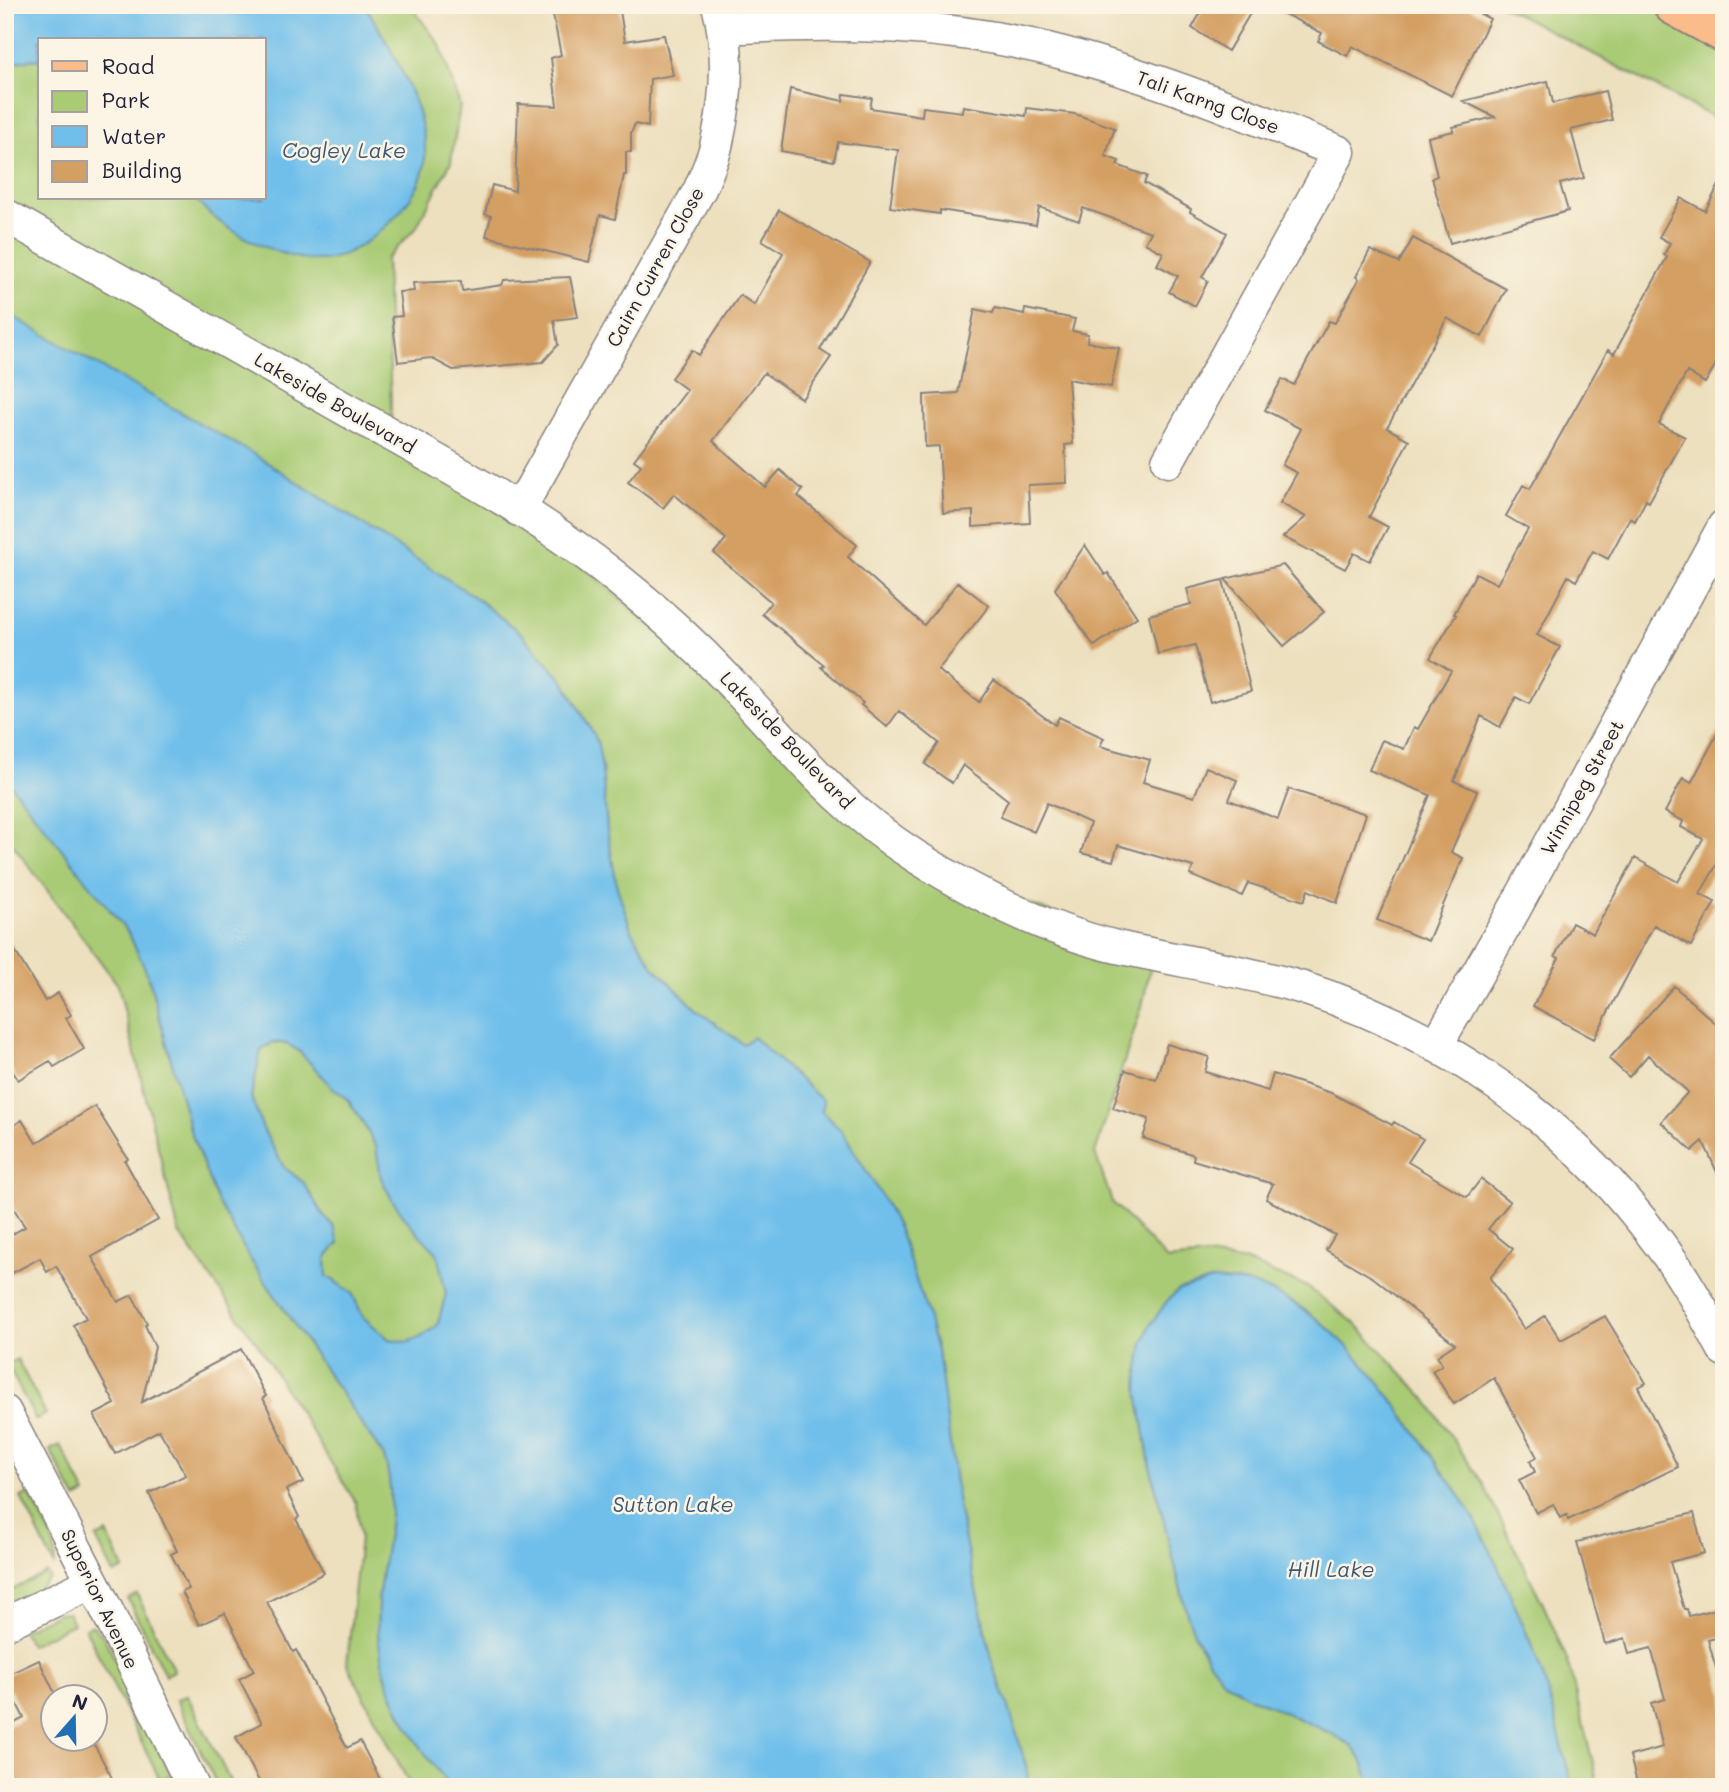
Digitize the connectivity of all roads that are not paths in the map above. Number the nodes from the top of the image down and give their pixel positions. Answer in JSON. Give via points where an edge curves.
{"nodes":[{"id":1,"x":1673,"y":5,"type":"edge"},
{"id":2,"x":721,"y":17,"type":"edge"},
{"id":3,"x":1724,"y":33,"type":"edge"},
{"id":4,"x":5,"y":215,"type":"edge"},
{"id":5,"x":1168,"y":461,"type":"dead end"},
{"id":6,"x":519,"y":510,"type":"junction"},
{"id":7,"x":1724,"y":526,"type":"edge"},
{"id":8,"x":1436,"y":1046,"type":"junction"},
{"id":9,"x":1724,"y":1350,"type":"edge"},
{"id":10,"x":5,"y":1412,"type":"edge"},
{"id":11,"x":93,"y":1582,"type":"junction"},
{"id":12,"x":5,"y":1624,"type":"edge"},
{"id":13,"x":193,"y":1787,"type":"edge"}],
"edges":[{"from":1,"to":3,"type":"main road"},
{"from":2,"to":5,"type":"street","name":"Tali Karng Close","via":[[778,24],[915,27],[1063,52],[1218,103],[1339,152]]},
{"from":2,"to":6,"type":"street","name":"Cairn Curren Close","via":[[724,100],[717,145],[700,189]]},
{"from":4,"to":6,"type":"street","name":"Lakeside Boulevard"},
{"from":6,"to":8,"type":"street","name":"Lakeside Boulevard","via":[[653,607],[853,810],[913,855],[968,888],[1056,928],[1112,946],[1301,988],[1355,1007]]},
{"from":7,"to":8,"type":"street","name":"Winnipeg Street"},
{"from":8,"to":9,"type":"street","name":"Lakeside Boulevard","via":[[1502,1087],[1603,1177],[1659,1243]]},
{"from":10,"to":11,"type":"street","name":"Superior Avenue"},
{"from":11,"to":12,"type":"street"},
{"from":11,"to":13,"type":"street","name":"Superior Avenue"}]}
